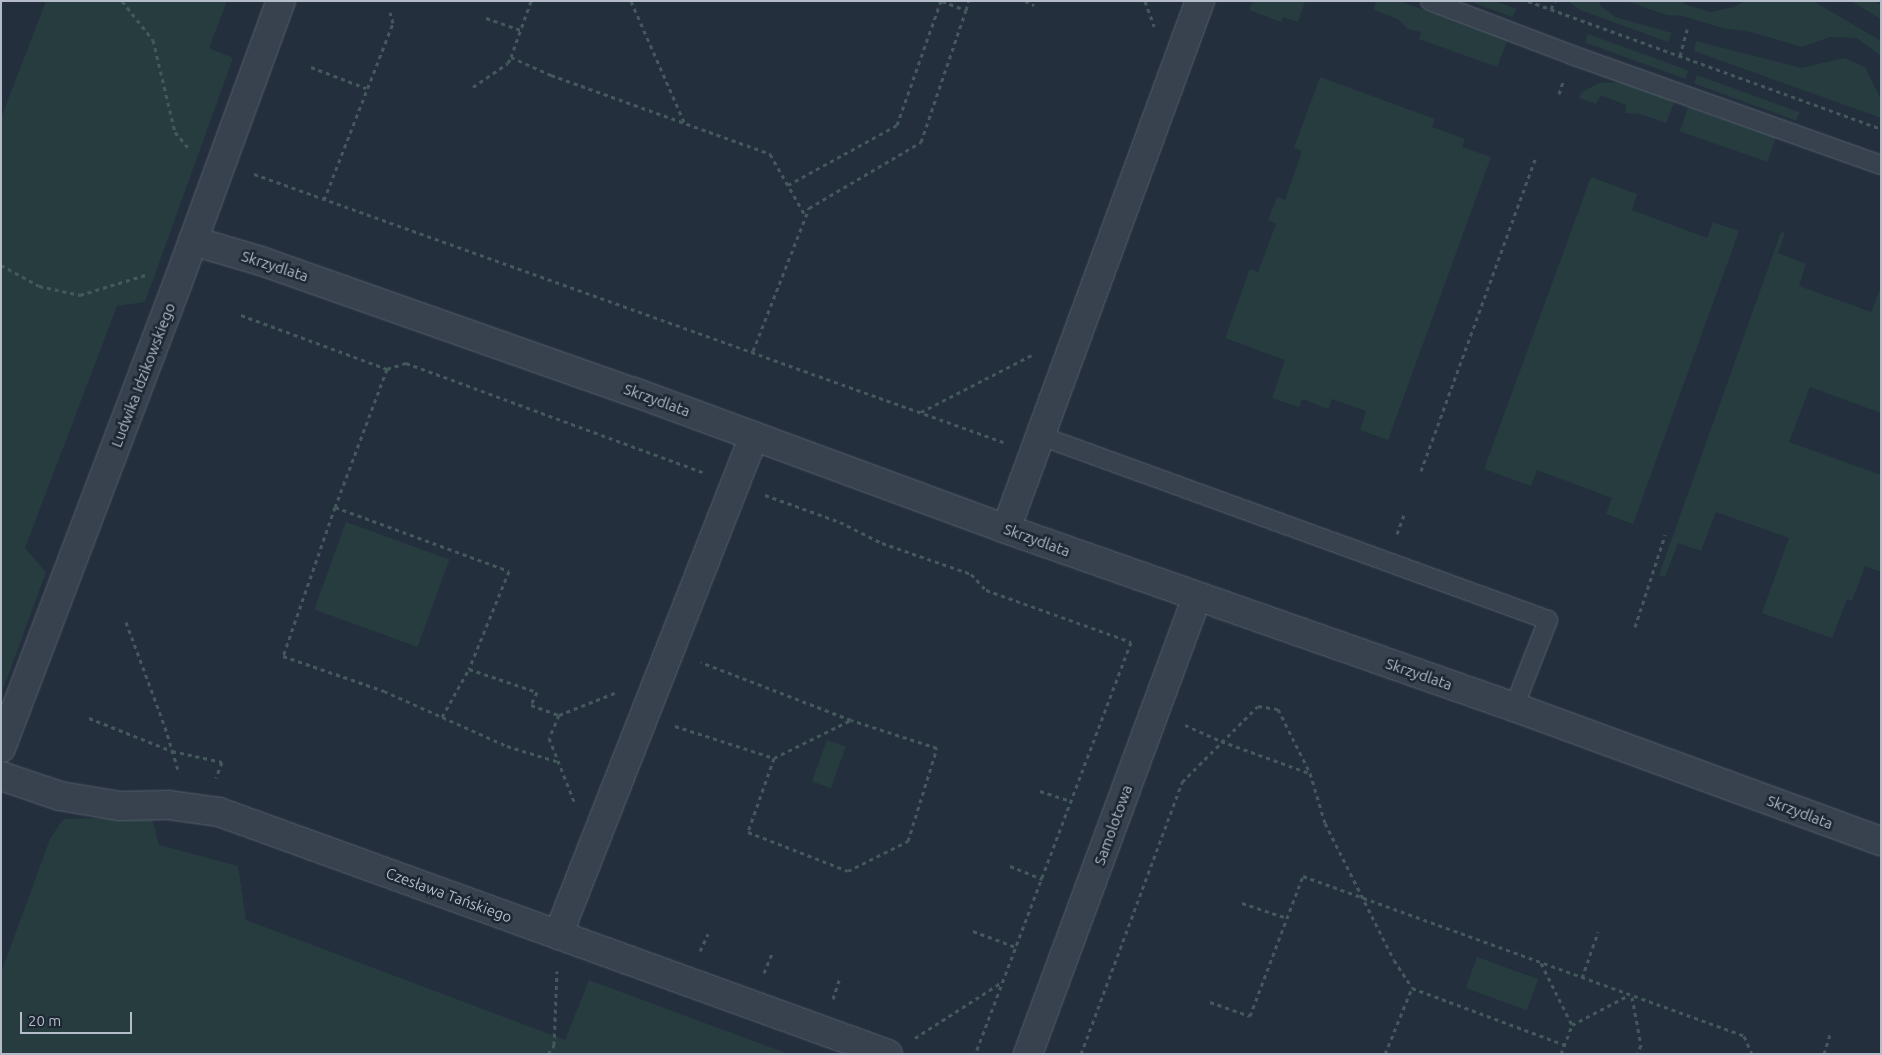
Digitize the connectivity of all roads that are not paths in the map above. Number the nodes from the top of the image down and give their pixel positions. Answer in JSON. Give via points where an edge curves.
{"nodes":[{"id":1,"x":281,"y":1,"type":"edge"},
{"id":2,"x":1200,"y":1,"type":"edge"},
{"id":3,"x":1430,"y":1,"type":"edge"},
{"id":4,"x":1881,"y":165,"type":"edge"},
{"id":5,"x":193,"y":241,"type":"junction"},
{"id":6,"x":754,"y":436,"type":"junction"},
{"id":7,"x":1038,"y":445,"type":"junction"},
{"id":8,"x":1006,"y":529,"type":"junction"},
{"id":9,"x":1197,"y":596,"type":"junction"},
{"id":10,"x":1514,"y":707,"type":"junction"},
{"id":11,"x":1,"y":748,"type":"edge"},
{"id":12,"x":1,"y":776,"type":"edge"},
{"id":13,"x":1881,"y":841,"type":"edge"},
{"id":14,"x":558,"y":935,"type":"junction"},
{"id":15,"x":897,"y":1049,"type":"edge"},
{"id":16,"x":1028,"y":1054,"type":"edge"}],
"edges":[{"from":1,"to":5,"type":"street","name":"Ludwika Idzikowskiego"},
{"from":2,"to":7,"type":"street"},
{"from":3,"to":4,"type":"lane","via":[[1572,56]]},
{"from":5,"to":6,"type":"street","name":"Skrzydlata","via":[[262,261]]},
{"from":5,"to":11,"type":"street","name":"Ludwika Idzikowskiego"},
{"from":6,"to":8,"type":"street","name":"Skrzydlata"},
{"from":6,"to":14,"type":"street"},
{"from":7,"to":8,"type":"street"},
{"from":7,"to":10,"type":"lane","via":[[1548,620]]},
{"from":8,"to":9,"type":"street","name":"Skrzydlata"},
{"from":9,"to":10,"type":"street","name":"Skrzydlata"},
{"from":9,"to":16,"type":"street","name":"Samolotowa"},
{"from":10,"to":13,"type":"street","name":"Skrzydlata"},
{"from":12,"to":14,"type":"street","name":"Czesława Tańskiego","via":[[60,796],[120,806],[169,805],[219,812]]},
{"from":14,"to":15,"type":"street","name":"Czesława Tańskiego"}]}
